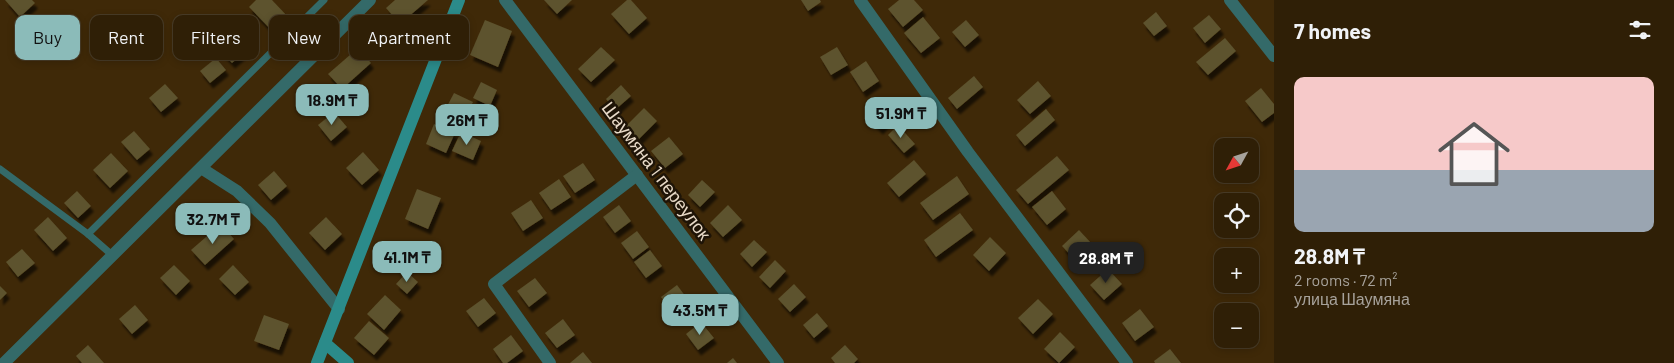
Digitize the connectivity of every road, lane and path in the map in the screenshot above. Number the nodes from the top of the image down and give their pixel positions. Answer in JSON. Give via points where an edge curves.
{"nodes":[{"id":1,"x":324,"y":0,"type":"edge"},
{"id":2,"x":370,"y":0,"type":"edge"},
{"id":3,"x":459,"y":0,"type":"edge"},
{"id":4,"x":505,"y":0,"type":"edge"},
{"id":5,"x":860,"y":0,"type":"edge"},
{"id":6,"x":1230,"y":0,"type":"edge"},
{"id":7,"x":356,"y":15,"type":"edge"},
{"id":8,"x":453,"y":15,"type":"edge"},
{"id":9,"x":349,"y":22,"type":"edge"},
{"id":10,"x":1274,"y":56,"type":"edge"},
{"id":11,"x":436,"y":60,"type":"edge"},
{"id":12,"x":201,"y":168,"type":"junction"},
{"id":13,"x":0,"y":169,"type":"edge"},
{"id":14,"x":638,"y":175,"type":"junction"},
{"id":15,"x":88,"y":234,"type":"junction"},
{"id":16,"x":112,"y":255,"type":"junction"},
{"id":17,"x":339,"y":309,"type":"junction"},
{"id":18,"x":325,"y":343,"type":"junction"},
{"id":19,"x":4,"y":363,"type":"edge"},
{"id":20,"x":317,"y":363,"type":"edge"},
{"id":21,"x":348,"y":363,"type":"edge"},
{"id":22,"x":550,"y":363,"type":"edge"},
{"id":23,"x":778,"y":363,"type":"edge"},
{"id":24,"x":1127,"y":363,"type":"edge"}],
"edges":[{"from":1,"to":15,"type":"lane"},
{"from":2,"to":7,"type":"street"},
{"from":3,"to":8,"type":"street"},
{"from":4,"to":14,"type":"street","name":"Шаумяна 1 переулок"},
{"from":5,"to":24,"type":"street","via":[[968,152]]},
{"from":6,"to":10,"type":"street"},
{"from":9,"to":12,"type":"street"},
{"from":11,"to":17,"type":"street"},
{"from":12,"to":16,"type":"street"},
{"from":12,"to":17,"type":"street","via":[[237,191],[270,223]]},
{"from":13,"to":15,"type":"lane"},
{"from":14,"to":22,"type":"street","via":[[494,284]]},
{"from":14,"to":23,"type":"street","name":"Шаумяна 1 переулок"},
{"from":15,"to":16,"type":"lane"},
{"from":16,"to":19,"type":"street"},
{"from":17,"to":18,"type":"street"},
{"from":18,"to":20,"type":"street"},
{"from":18,"to":21,"type":"street"}]}
